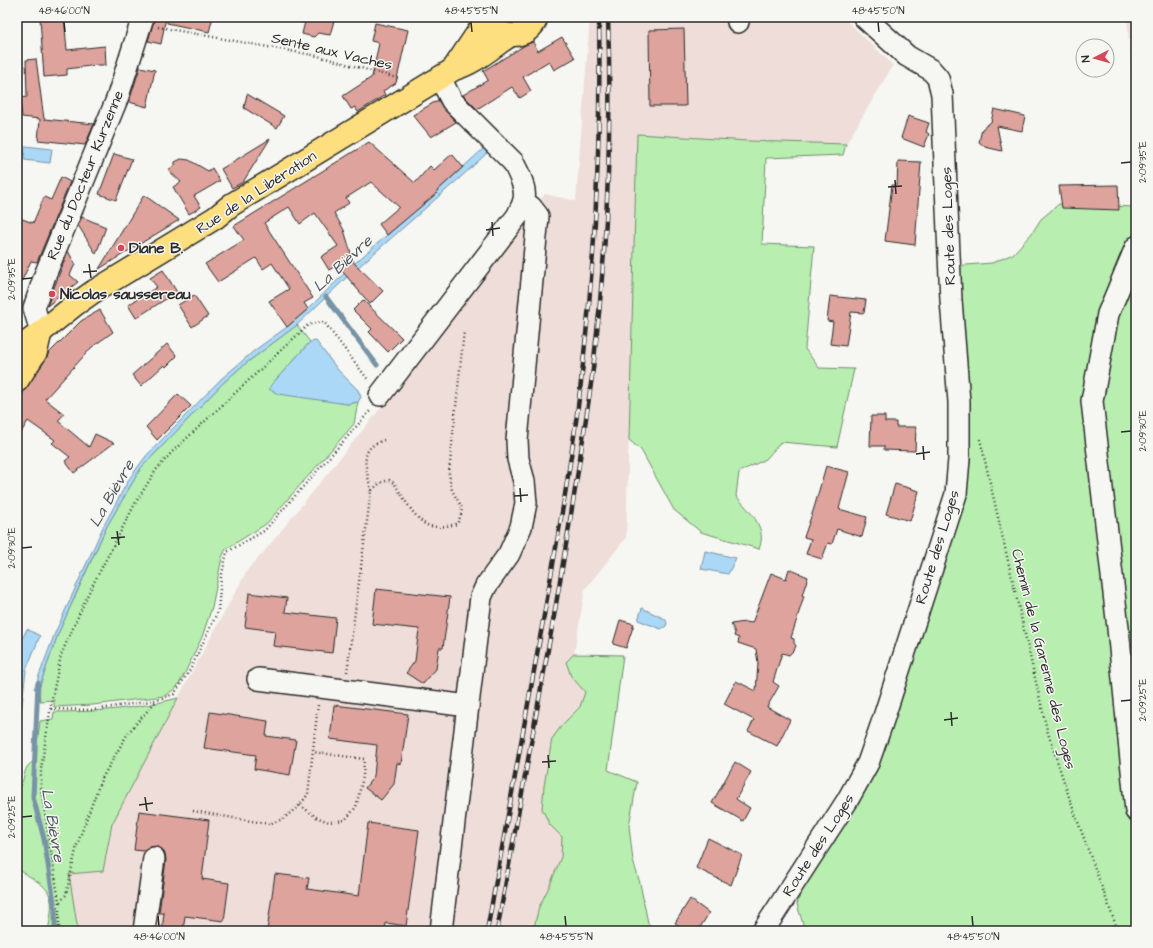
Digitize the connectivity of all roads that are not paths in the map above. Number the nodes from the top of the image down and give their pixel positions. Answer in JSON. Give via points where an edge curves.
{"nodes":[{"id":1,"x":864,"y":17,"type":"edge"},
{"id":2,"x":487,"y":18,"type":"edge"},
{"id":3,"x":538,"y":18,"type":"edge"},
{"id":4,"x":142,"y":20,"type":"edge"},
{"id":5,"x":509,"y":36,"type":"junction"},
{"id":6,"x":447,"y":74,"type":"junction"},
{"id":7,"x":524,"y":202,"type":"junction"},
{"id":8,"x":1136,"y":247,"type":"edge"},
{"id":9,"x":41,"y":332,"type":"junction"},
{"id":10,"x":17,"y":352,"type":"edge"},
{"id":11,"x":17,"y":381,"type":"edge"},
{"id":12,"x":380,"y":395,"type":"road end"},
{"id":13,"x":258,"y":679,"type":"dead end"},
{"id":14,"x":468,"y":706,"type":"junction"},
{"id":15,"x":1136,"y":811,"type":"edge"},
{"id":16,"x":154,"y":858,"type":"dead end"},
{"id":17,"x":144,"y":931,"type":"edge"},
{"id":18,"x":441,"y":931,"type":"edge"},
{"id":19,"x":763,"y":931,"type":"edge"}],
"edges":[{"from":1,"to":19,"type":"street","name":"Route des Loges","via":[[907,56],[931,70],[941,86],[951,300],[959,402],[956,494],[868,763],[847,801]]},
{"from":2,"to":5,"type":"main road","via":[[493,28]]},
{"from":2,"to":6,"type":"main road","name":"Rue de la Libération"},
{"from":3,"to":5,"type":"main road","name":"Rue de la Libération","via":[[531,28],[523,33]]},
{"from":4,"to":9,"type":"street","name":"Rue du Docteur Kurzenne","via":[[117,100],[45,275],[34,308]]},
{"from":5,"to":6,"type":"main road","name":"Rue de la Libération","via":[[478,58]]},
{"from":6,"to":7,"type":"street","via":[[452,101],[513,162],[523,187]]},
{"from":6,"to":9,"type":"main road","name":"Rue de la Libération","via":[[93,292]]},
{"from":7,"to":12,"type":"street","via":[[518,215]]},
{"from":7,"to":14,"type":"street","via":[[531,206],[538,216],[517,440],[526,503],[521,527],[509,554],[481,597]]},
{"from":8,"to":15,"type":"street","via":[[1108,314],[1092,401]]},
{"from":9,"to":10,"type":"main road","name":"Rue de la Libération"},
{"from":9,"to":11,"type":"main road","via":[[36,352]]},
{"from":13,"to":14,"type":"street"},
{"from":14,"to":18,"type":"street"},
{"from":16,"to":17,"type":"street"}]}
